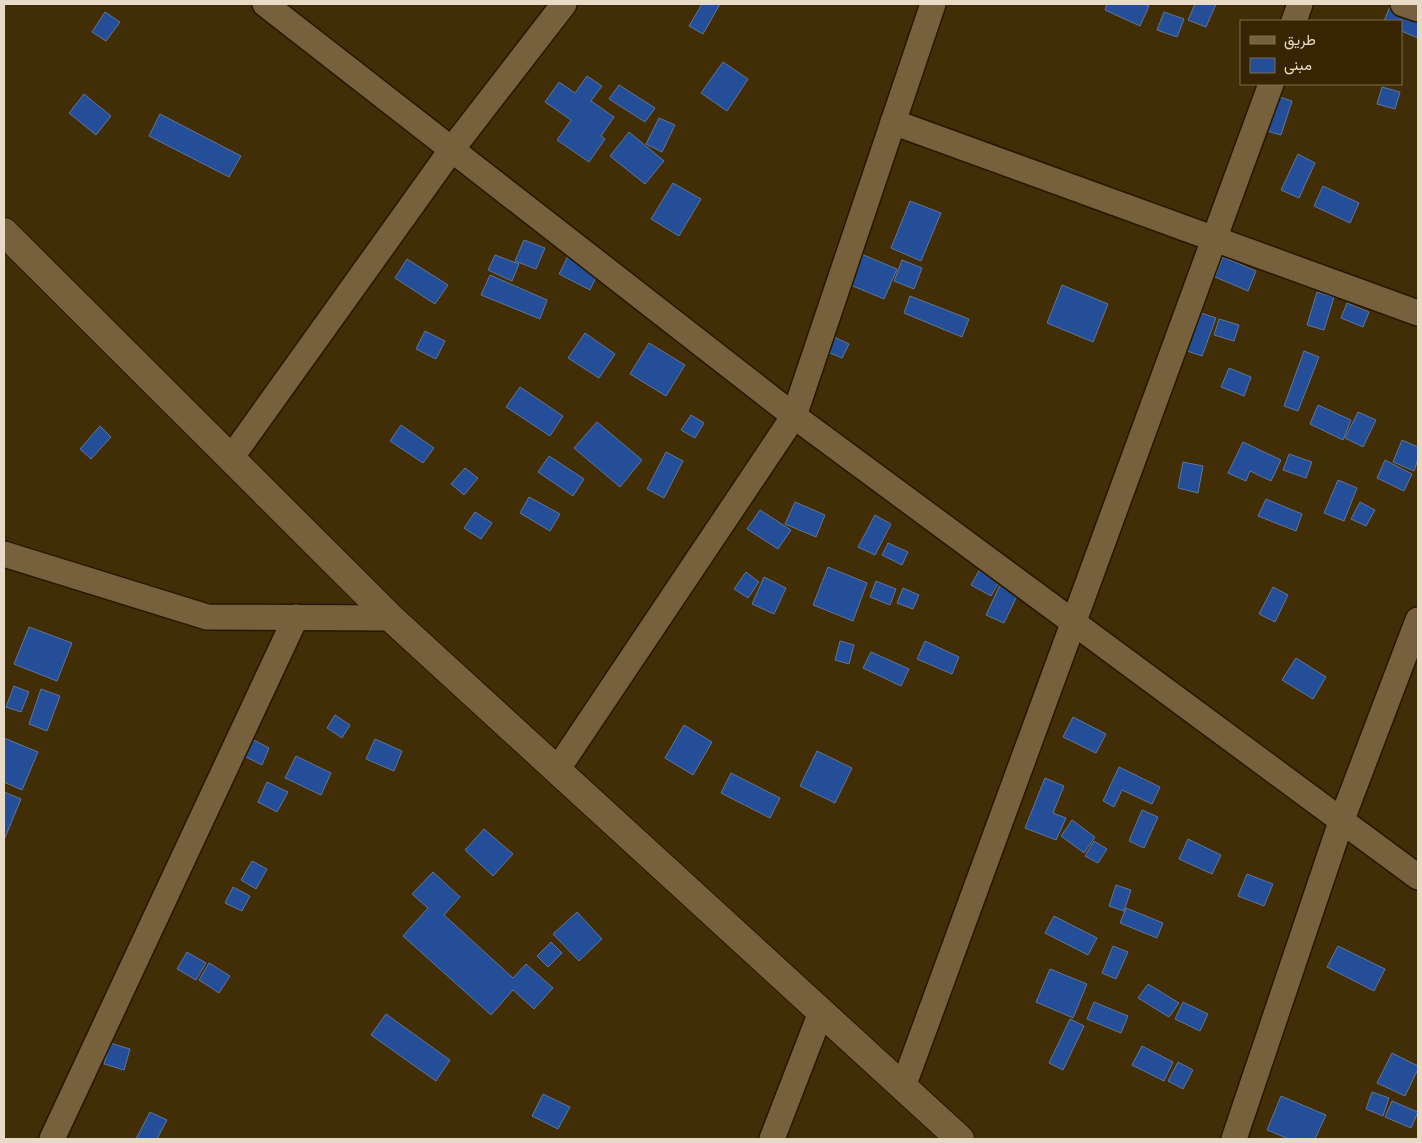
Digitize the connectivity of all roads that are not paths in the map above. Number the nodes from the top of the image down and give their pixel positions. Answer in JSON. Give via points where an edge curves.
{"nodes":[{"id":1,"x":265,"y":4,"type":"edge"},
{"id":2,"x":564,"y":4,"type":"edge"},
{"id":3,"x":933,"y":4,"type":"edge"},
{"id":4,"x":1300,"y":4,"type":"edge"},
{"id":5,"x":1403,"y":4,"type":"edge"},
{"id":6,"x":1418,"y":9,"type":"edge"},
{"id":7,"x":1294,"y":20,"type":"edge"},
{"id":8,"x":1271,"y":85,"type":"edge"},
{"id":9,"x":893,"y":122,"type":"junction"},
{"id":10,"x":452,"y":149,"type":"junction"},
{"id":11,"x":4,"y":232,"type":"edge"},
{"id":12,"x":1214,"y":239,"type":"junction"},
{"id":13,"x":1418,"y":313,"type":"edge"},
{"id":14,"x":794,"y":416,"type":"junction"},
{"id":15,"x":231,"y":458,"type":"junction"},
{"id":16,"x":4,"y":554,"type":"edge"},
{"id":17,"x":296,"y":617,"type":"junction"},
{"id":18,"x":391,"y":618,"type":"junction"},
{"id":19,"x":1418,"y":620,"type":"edge"},
{"id":20,"x":1073,"y":623,"type":"junction"},
{"id":21,"x":557,"y":770,"type":"junction"},
{"id":22,"x":1341,"y":822,"type":"junction"},
{"id":23,"x":1418,"y":877,"type":"edge"},
{"id":24,"x":821,"y":1012,"type":"junction"},
{"id":25,"x":902,"y":1087,"type":"junction"},
{"id":26,"x":52,"y":1139,"type":"edge"},
{"id":27,"x":772,"y":1139,"type":"edge"},
{"id":28,"x":960,"y":1139,"type":"edge"},
{"id":29,"x":1234,"y":1139,"type":"edge"}],
"edges":[{"from":1,"to":10,"type":"street"},
{"from":2,"to":10,"type":"street"},
{"from":3,"to":9,"type":"street"},
{"from":4,"to":7,"type":"street"},
{"from":5,"to":6,"type":"street"},
{"from":8,"to":12,"type":"street"},
{"from":9,"to":12,"type":"street"},
{"from":9,"to":14,"type":"street"},
{"from":10,"to":14,"type":"street"},
{"from":10,"to":15,"type":"street"},
{"from":11,"to":15,"type":"street"},
{"from":12,"to":13,"type":"street"},
{"from":12,"to":20,"type":"street"},
{"from":14,"to":20,"type":"street"},
{"from":14,"to":21,"type":"street"},
{"from":15,"to":18,"type":"street"},
{"from":16,"to":17,"type":"street","via":[[207,617]]},
{"from":17,"to":18,"type":"street"},
{"from":17,"to":26,"type":"street"},
{"from":18,"to":21,"type":"street"},
{"from":19,"to":22,"type":"street"},
{"from":20,"to":22,"type":"street"},
{"from":20,"to":25,"type":"street"},
{"from":21,"to":24,"type":"street"},
{"from":22,"to":23,"type":"street"},
{"from":22,"to":29,"type":"street"},
{"from":24,"to":25,"type":"street"},
{"from":24,"to":27,"type":"street"},
{"from":25,"to":28,"type":"street"}]}
